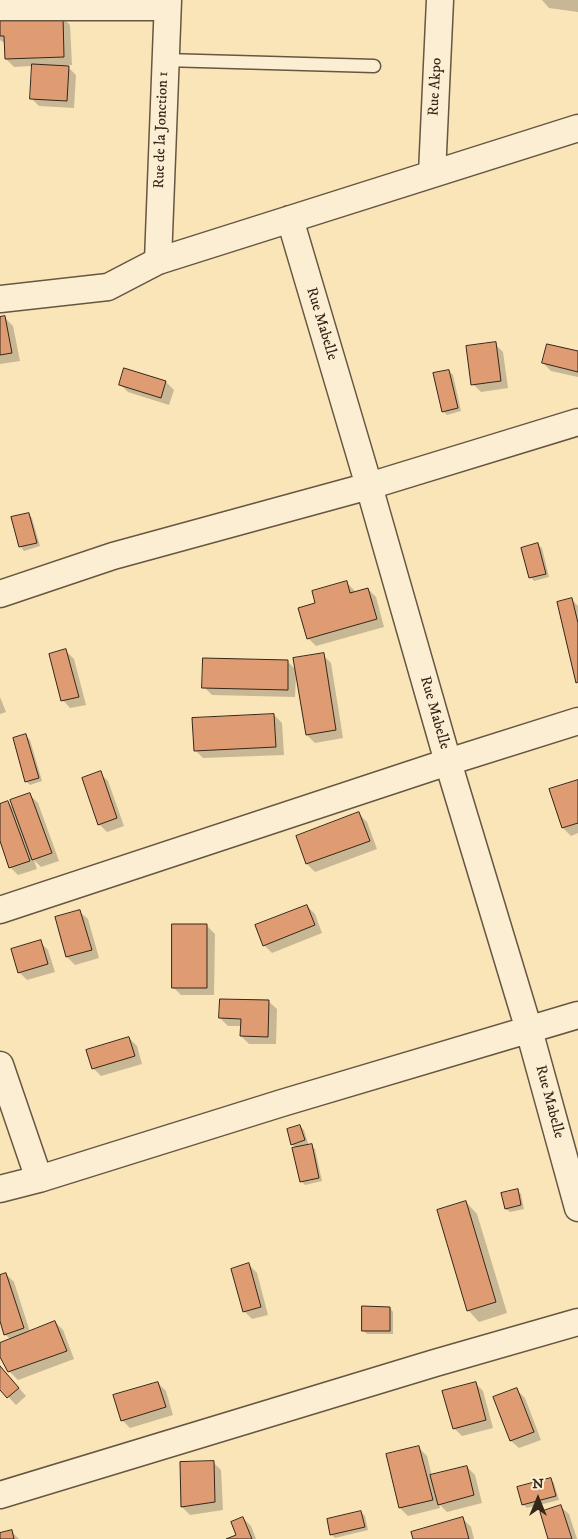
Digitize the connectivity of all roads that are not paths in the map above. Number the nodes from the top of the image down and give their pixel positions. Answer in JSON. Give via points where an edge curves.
{"nodes":[{"id":1,"x":440,"y":0,"type":"edge"},
{"id":2,"x":167,"y":4,"type":"edge"},
{"id":3,"x":0,"y":7,"type":"edge"},
{"id":4,"x":165,"y":60,"type":"junction"},
{"id":5,"x":374,"y":66,"type":"dead end"},
{"id":6,"x":578,"y":128,"type":"edge"},
{"id":7,"x":432,"y":174,"type":"junction"},
{"id":8,"x":290,"y":219,"type":"junction"},
{"id":9,"x":158,"y":261,"type":"junction"},
{"id":10,"x":0,"y":299,"type":"edge"},
{"id":11,"x":578,"y":422,"type":"edge"},
{"id":12,"x":369,"y":486,"type":"junction"},
{"id":13,"x":0,"y":594,"type":"edge"},
{"id":14,"x":578,"y":721,"type":"edge"},
{"id":15,"x":448,"y":762,"type":"junction"},
{"id":16,"x":0,"y":910,"type":"edge"},
{"id":17,"x":578,"y":1014,"type":"edge"},
{"id":18,"x":529,"y":1030,"type":"junction"},
{"id":19,"x":0,"y":1065,"type":"edge"},
{"id":20,"x":39,"y":1179,"type":"junction"},
{"id":21,"x":0,"y":1189,"type":"edge"},
{"id":22,"x":578,"y":1208,"type":"edge"},
{"id":23,"x":578,"y":1322,"type":"edge"},
{"id":24,"x":0,"y":1495,"type":"edge"}],
"edges":[{"from":1,"to":7,"type":"street","name":"Rue Akpo"},
{"from":2,"to":3,"type":"street"},
{"from":2,"to":4,"type":"street","name":"Rue de la Jonction 1"},
{"from":4,"to":5,"type":"lane"},
{"from":4,"to":9,"type":"street","name":"Rue de la Jonction 1"},
{"from":6,"to":7,"type":"street"},
{"from":7,"to":8,"type":"street"},
{"from":8,"to":9,"type":"street"},
{"from":8,"to":12,"type":"street","name":"Rue Mabelle"},
{"from":9,"to":10,"type":"street","via":[[108,287]]},
{"from":11,"to":12,"type":"street"},
{"from":12,"to":13,"type":"street","via":[[114,556]]},
{"from":12,"to":15,"type":"street","name":"Rue Mabelle"},
{"from":14,"to":15,"type":"street"},
{"from":15,"to":16,"type":"street"},
{"from":15,"to":18,"type":"street","name":"Rue Mabelle"},
{"from":17,"to":18,"type":"street"},
{"from":18,"to":20,"type":"street"},
{"from":18,"to":22,"type":"street","name":"Rue Mabelle"},
{"from":19,"to":20,"type":"street"},
{"from":20,"to":21,"type":"street"},
{"from":23,"to":24,"type":"street"}]}
